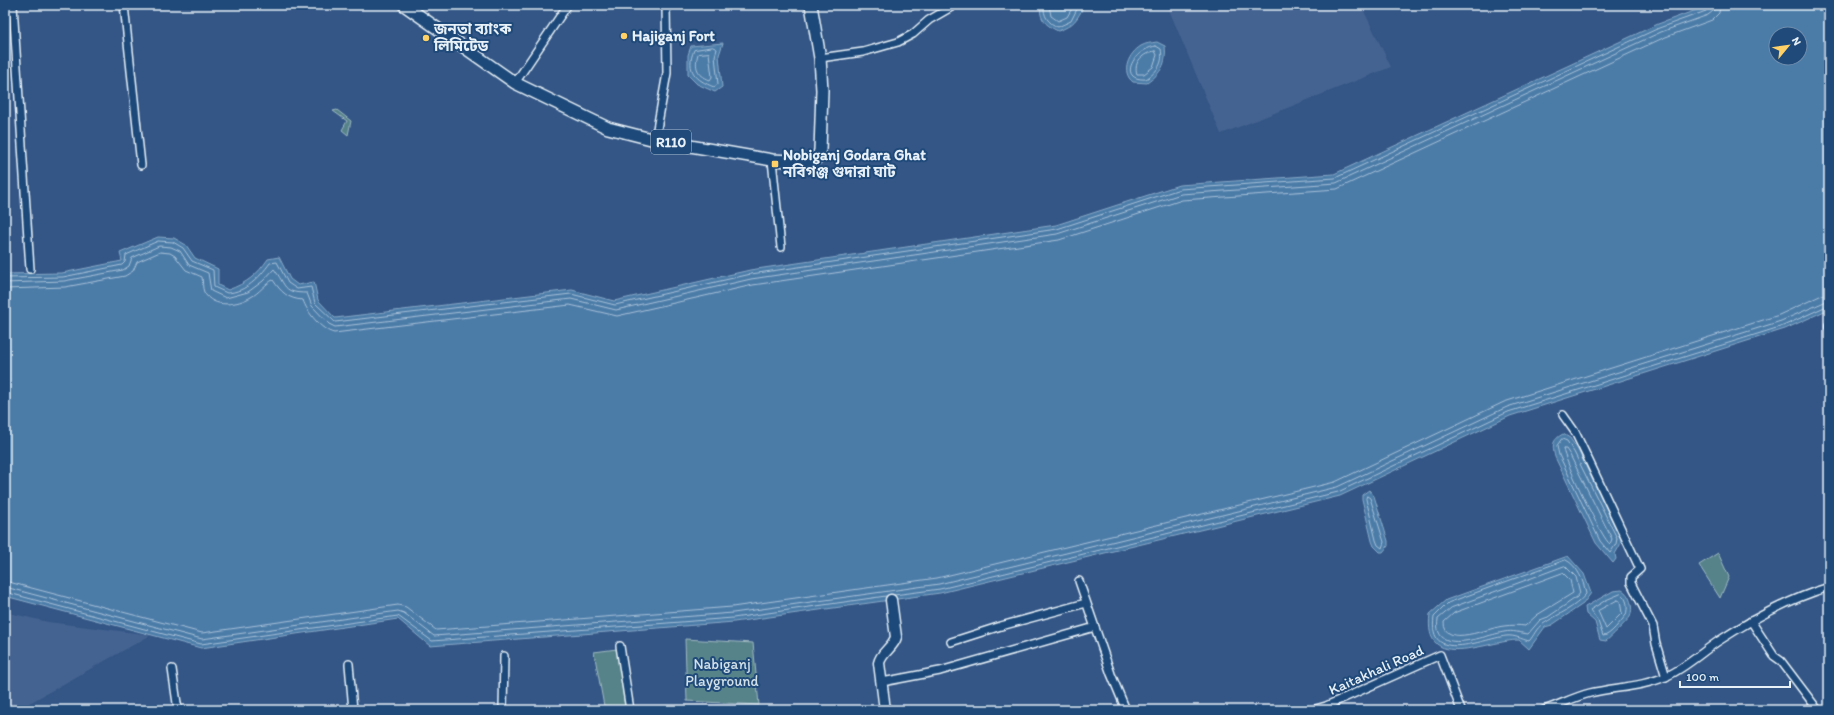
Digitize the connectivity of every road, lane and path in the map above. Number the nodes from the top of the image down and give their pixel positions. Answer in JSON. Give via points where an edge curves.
{"nodes":[{"id":1,"x":13,"y":5,"type":"edge"},
{"id":2,"x":124,"y":5,"type":"edge"},
{"id":3,"x":404,"y":5,"type":"edge"},
{"id":4,"x":666,"y":5,"type":"edge"},
{"id":5,"x":811,"y":5,"type":"edge"},
{"id":6,"x":955,"y":5,"type":"edge"},
{"id":7,"x":566,"y":6,"type":"edge"},
{"id":8,"x":820,"y":58,"type":"junction"},
{"id":9,"x":515,"y":83,"type":"junction"},
{"id":10,"x":656,"y":140,"type":"junction"},
{"id":11,"x":772,"y":160,"type":"junction"},
{"id":12,"x":141,"y":165,"type":"dead end"},
{"id":13,"x":781,"y":247,"type":"dead end"},
{"id":14,"x":30,"y":269,"type":"dead end"},
{"id":15,"x":1563,"y":415,"type":"dead end"},
{"id":16,"x":1079,"y":581,"type":"dead end"},
{"id":17,"x":1829,"y":587,"type":"edge"},
{"id":18,"x":890,"y":600,"type":"dead end"},
{"id":19,"x":1086,"y":603,"type":"junction"},
{"id":20,"x":1751,"y":621,"type":"junction"},
{"id":21,"x":1095,"y":627,"type":"junction"},
{"id":22,"x":951,"y":642,"type":"dead end"},
{"id":23,"x":620,"y":646,"type":"dead end"},
{"id":24,"x":504,"y":656,"type":"dead end"},
{"id":25,"x":349,"y":664,"type":"dead end"},
{"id":26,"x":172,"y":669,"type":"dead end"},
{"id":27,"x":1666,"y":677,"type":"junction"},
{"id":28,"x":882,"y":682,"type":"junction"},
{"id":29,"x":1327,"y":708,"type":"edge"},
{"id":30,"x":178,"y":710,"type":"edge"},
{"id":31,"x":353,"y":710,"type":"edge"},
{"id":32,"x":503,"y":710,"type":"edge"},
{"id":33,"x":630,"y":710,"type":"edge"},
{"id":34,"x":885,"y":710,"type":"edge"},
{"id":35,"x":1126,"y":710,"type":"edge"},
{"id":36,"x":1312,"y":710,"type":"edge"},
{"id":37,"x":1461,"y":710,"type":"edge"},
{"id":38,"x":1544,"y":710,"type":"edge"},
{"id":39,"x":1818,"y":710,"type":"edge"}],
"edges":[{"from":1,"to":14,"type":"street"},
{"from":2,"to":12,"type":"street"},
{"from":3,"to":9,"type":"main road","number":"R110"},
{"from":4,"to":10,"type":"street","via":[[666,73]]},
{"from":5,"to":8,"type":"main road","number":"R110"},
{"from":6,"to":8,"type":"street","via":[[898,42],[862,52]]},
{"from":7,"to":9,"type":"street"},
{"from":8,"to":11,"type":"main road","number":"R110","via":[[820,152],[812,162]]},
{"from":9,"to":10,"type":"main road","number":"R110","via":[[608,128]]},
{"from":10,"to":11,"type":"main road","number":"R110"},
{"from":11,"to":13,"type":"street"},
{"from":15,"to":27,"type":"street","via":[[1575,432],[1640,569],[1632,577],[1631,583],[1653,626]]},
{"from":16,"to":19,"type":"street"},
{"from":17,"to":20,"type":"street","via":[[1782,604]]},
{"from":18,"to":28,"type":"main road","via":[[896,637],[880,659]]},
{"from":19,"to":21,"type":"street"},
{"from":19,"to":22,"type":"street"},
{"from":20,"to":27,"type":"street"},
{"from":20,"to":39,"type":"street","via":[[1774,656],[1781,661]]},
{"from":21,"to":28,"type":"street","via":[[940,671]]},
{"from":21,"to":35,"type":"street"},
{"from":23,"to":33,"type":"street"},
{"from":24,"to":32,"type":"street"},
{"from":25,"to":31,"type":"street"},
{"from":26,"to":30,"type":"street"},
{"from":27,"to":38,"type":"street","via":[[1622,689],[1590,693]]},
{"from":28,"to":34,"type":"main road"},
{"from":29,"to":36,"type":"street","name":"Kaitakhali Road"},
{"from":29,"to":37,"type":"street","name":"Kaitakhali Road","via":[[1440,655]]}]}
